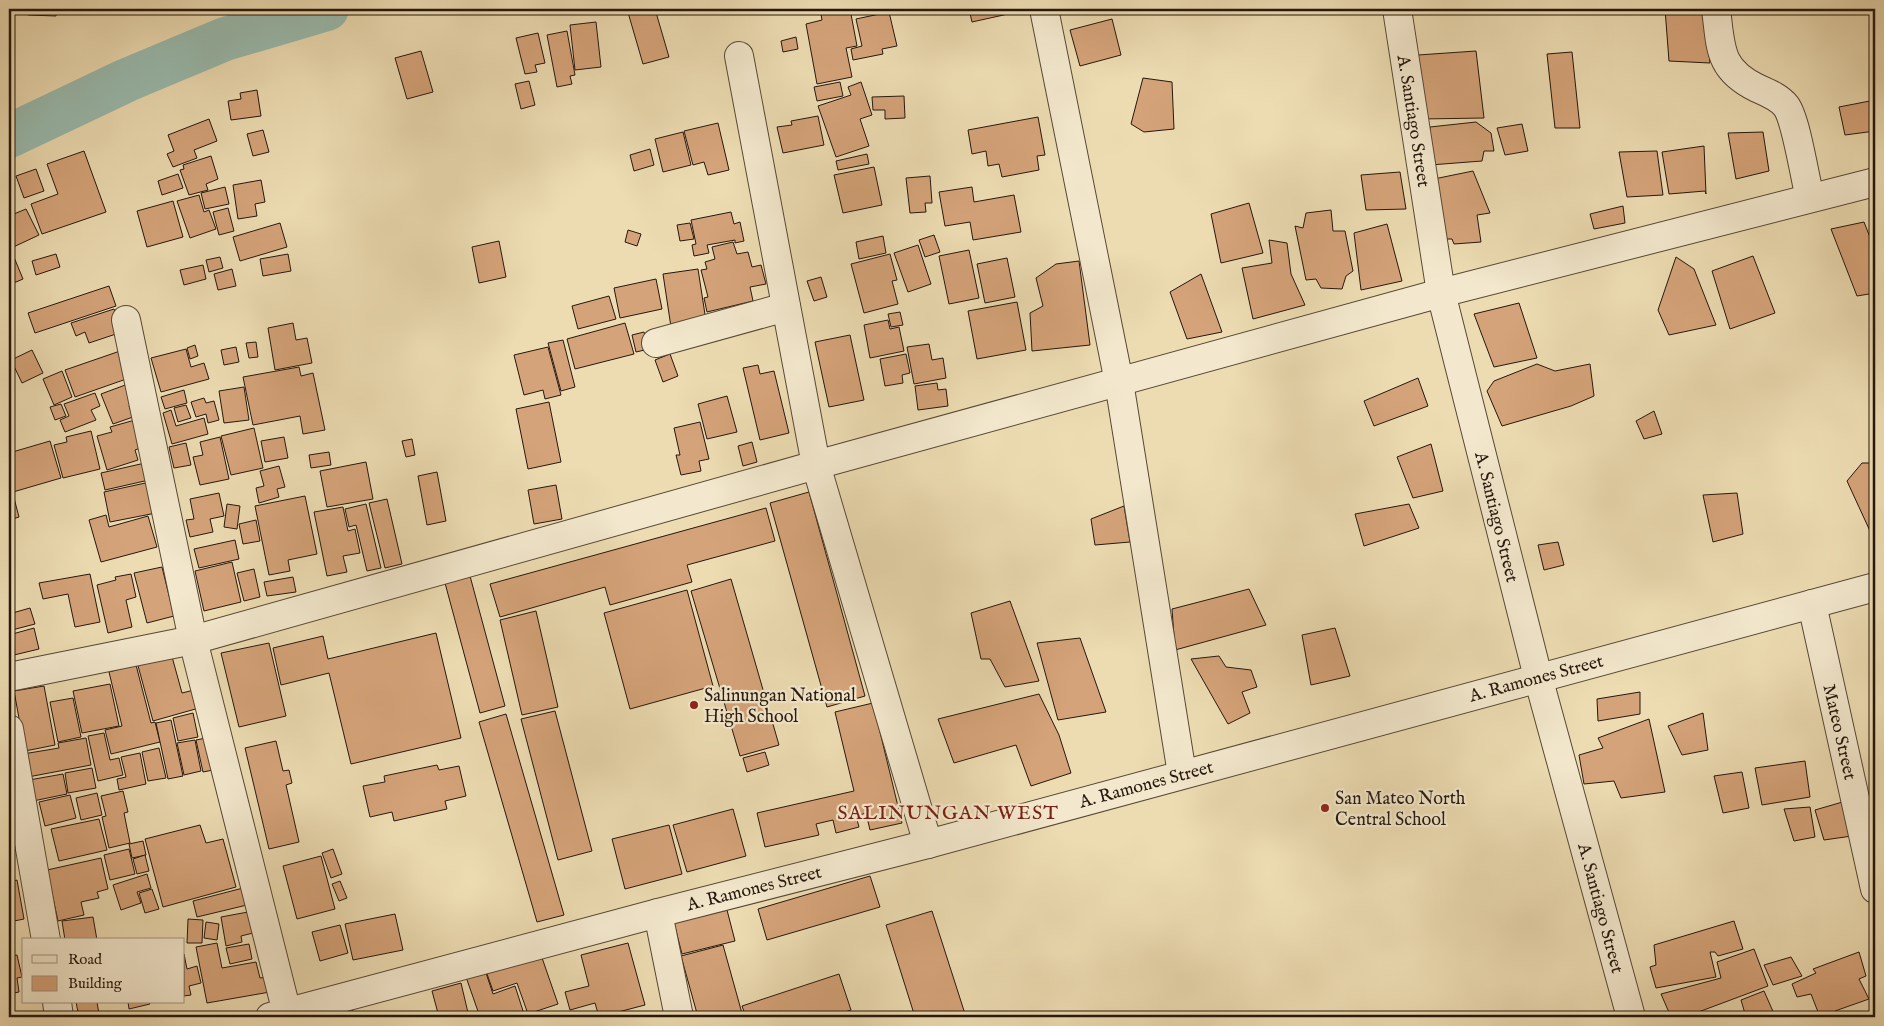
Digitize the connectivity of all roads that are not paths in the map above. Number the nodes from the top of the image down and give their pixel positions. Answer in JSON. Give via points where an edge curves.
{"nodes":[{"id":1,"x":1044,"y":9,"type":"edge"},
{"id":2,"x":1397,"y":9,"type":"edge"},
{"id":3,"x":1716,"y":9,"type":"edge"},
{"id":4,"x":739,"y":56,"type":"dead end"},
{"id":5,"x":1875,"y":182,"type":"edge"},
{"id":6,"x":1810,"y":198,"type":"junction"},
{"id":7,"x":1441,"y":293,"type":"junction"},
{"id":8,"x":786,"y":307,"type":"junction"},
{"id":9,"x":126,"y":320,"type":"dead end"},
{"id":10,"x":656,"y":343,"type":"dead end"},
{"id":11,"x":1119,"y":382,"type":"junction"},
{"id":12,"x":816,"y":465,"type":"junction"},
{"id":13,"x":1875,"y":587,"type":"edge"},
{"id":14,"x":1812,"y":604,"type":"junction"},
{"id":15,"x":193,"y":640,"type":"junction"},
{"id":16,"x":1538,"y":677,"type":"junction"},
{"id":17,"x":9,"y":678,"type":"edge"},
{"id":18,"x":9,"y":729,"type":"edge"},
{"id":19,"x":1182,"y":774,"type":"junction"},
{"id":20,"x":928,"y":844,"type":"junction"},
{"id":21,"x":1875,"y":889,"type":"edge"},
{"id":22,"x":658,"y":913,"type":"junction"},
{"id":23,"x":46,"y":938,"type":"edge"},
{"id":24,"x":56,"y":1004,"type":"edge"},
{"id":25,"x":282,"y":1016,"type":"edge"},
{"id":26,"x":59,"y":1017,"type":"edge"},
{"id":27,"x":680,"y":1017,"type":"edge"},
{"id":28,"x":1632,"y":1017,"type":"edge"}],
"edges":[{"from":1,"to":11,"type":"street"},
{"from":2,"to":7,"type":"street","name":"A. Santiago Street"},
{"from":3,"to":6,"type":"street","via":[[1722,53],[1730,69],[1742,81],[1769,93],[1786,106]]},
{"from":4,"to":8,"type":"street"},
{"from":5,"to":6,"type":"street"},
{"from":6,"to":7,"type":"street"},
{"from":7,"to":11,"type":"street"},
{"from":7,"to":16,"type":"street","name":"A. Santiago Street"},
{"from":8,"to":10,"type":"street"},
{"from":8,"to":12,"type":"street"},
{"from":9,"to":15,"type":"street"},
{"from":11,"to":12,"type":"street"},
{"from":11,"to":19,"type":"street"},
{"from":12,"to":15,"type":"street"},
{"from":12,"to":20,"type":"street"},
{"from":13,"to":14,"type":"street","name":"A. Ramones Street"},
{"from":14,"to":16,"type":"street","name":"A. Ramones Street"},
{"from":14,"to":21,"type":"street","name":"Mateo Street"},
{"from":15,"to":17,"type":"street"},
{"from":15,"to":25,"type":"street"},
{"from":16,"to":19,"type":"street","name":"A. Ramones Street"},
{"from":16,"to":28,"type":"street","name":"A. Santiago Street"},
{"from":18,"to":23,"type":"street"},
{"from":19,"to":20,"type":"street","name":"A. Ramones Street"},
{"from":20,"to":22,"type":"street","name":"A. Ramones Street"},
{"from":22,"to":25,"type":"street","name":"A. Ramones Street"},
{"from":22,"to":27,"type":"street"},
{"from":24,"to":26,"type":"street"}]}
